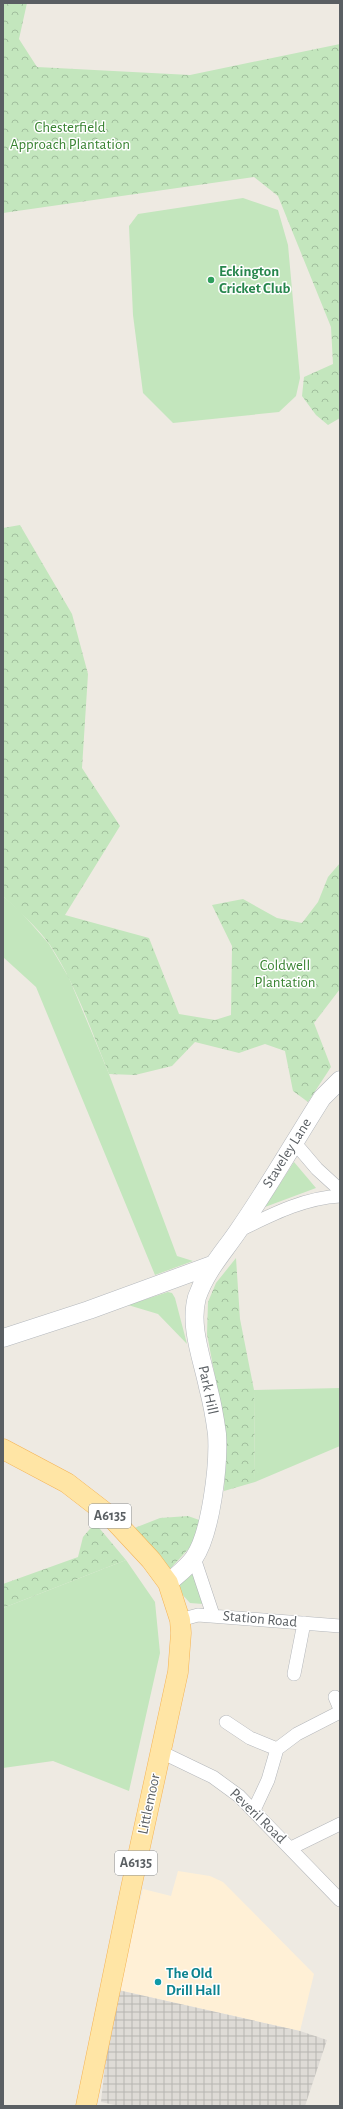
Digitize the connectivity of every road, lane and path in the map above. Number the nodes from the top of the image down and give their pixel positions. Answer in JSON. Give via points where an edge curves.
{"nodes":[{"id":1,"x":340,"y":1080,"type":"edge"},
{"id":2,"x":294,"y":1142,"type":"junction"},
{"id":3,"x":340,"y":1190,"type":"edge"},
{"id":4,"x":340,"y":1196,"type":"edge"},
{"id":5,"x":238,"y":1231,"type":"junction"},
{"id":6,"x":212,"y":1265,"type":"junction"},
{"id":7,"x":3,"y":1338,"type":"edge"},
{"id":8,"x":3,"y":1449,"type":"edge"},
{"id":9,"x":194,"y":1558,"type":"junction"},
{"id":10,"x":168,"y":1583,"type":"junction"},
{"id":11,"x":213,"y":1616,"type":"junction"},
{"id":12,"x":180,"y":1620,"type":"junction"},
{"id":13,"x":304,"y":1623,"type":"junction"},
{"id":14,"x":340,"y":1626,"type":"edge"},
{"id":15,"x":294,"y":1674,"type":"dead end"},
{"id":16,"x":335,"y":1697,"type":"dead end"},
{"id":17,"x":340,"y":1711,"type":"edge"},
{"id":18,"x":226,"y":1722,"type":"dead end"},
{"id":19,"x":277,"y":1749,"type":"junction"},
{"id":20,"x":161,"y":1752,"type":"junction"},
{"id":21,"x":254,"y":1810,"type":"junction"},
{"id":22,"x":340,"y":1824,"type":"edge"},
{"id":23,"x":291,"y":1848,"type":"junction"},
{"id":24,"x":340,"y":1900,"type":"edge"},
{"id":25,"x":86,"y":2106,"type":"edge"}],
"edges":[{"from":1,"to":2,"type":"main road","name":"Staveley Lane","via":[[322,1098]]},
{"from":2,"to":3,"type":"street","via":[[317,1169]]},
{"from":2,"to":5,"type":"main road","name":"Staveley Lane"},
{"from":4,"to":5,"type":"street","via":[[326,1197],[286,1208]]},
{"from":5,"to":6,"type":"main road","name":"Park Hill"},
{"from":6,"to":7,"type":"main road"},
{"from":6,"to":9,"type":"main road","name":"Park Hill","via":[[197,1298],[194,1316],[196,1337],[217,1435],[216,1462],[205,1535]]},
{"from":8,"to":10,"type":"main road","number":"A6135","via":[[67,1483],[96,1504],[151,1560]]},
{"from":9,"to":10,"type":"main road","name":"Park Hill"},
{"from":9,"to":11,"type":"street"},
{"from":10,"to":12,"type":"main road","number":"A6135"},
{"from":11,"to":12,"type":"street","name":"Station Road","via":[[198,1615]]},
{"from":11,"to":13,"type":"street","name":"Station Road"},
{"from":12,"to":20,"type":"main road","name":"Littlemoor","number":"A6135","via":[[178,1672]]},
{"from":13,"to":14,"type":"street","name":"Station Road"},
{"from":13,"to":15,"type":"street"},
{"from":16,"to":17,"type":"street"},
{"from":17,"to":19,"type":"street","via":[[297,1734]]},
{"from":18,"to":19,"type":"street","via":[[250,1738]]},
{"from":19,"to":21,"type":"street","via":[[268,1780]]},
{"from":20,"to":21,"type":"street","name":"Peveril Road","via":[[225,1784]]},
{"from":20,"to":25,"type":"main road","name":"Littlemoor","number":"A6135"},
{"from":21,"to":23,"type":"street","name":"Peveril Road"},
{"from":22,"to":23,"type":"street"},
{"from":23,"to":24,"type":"street","name":"Peveril Road"}]}
